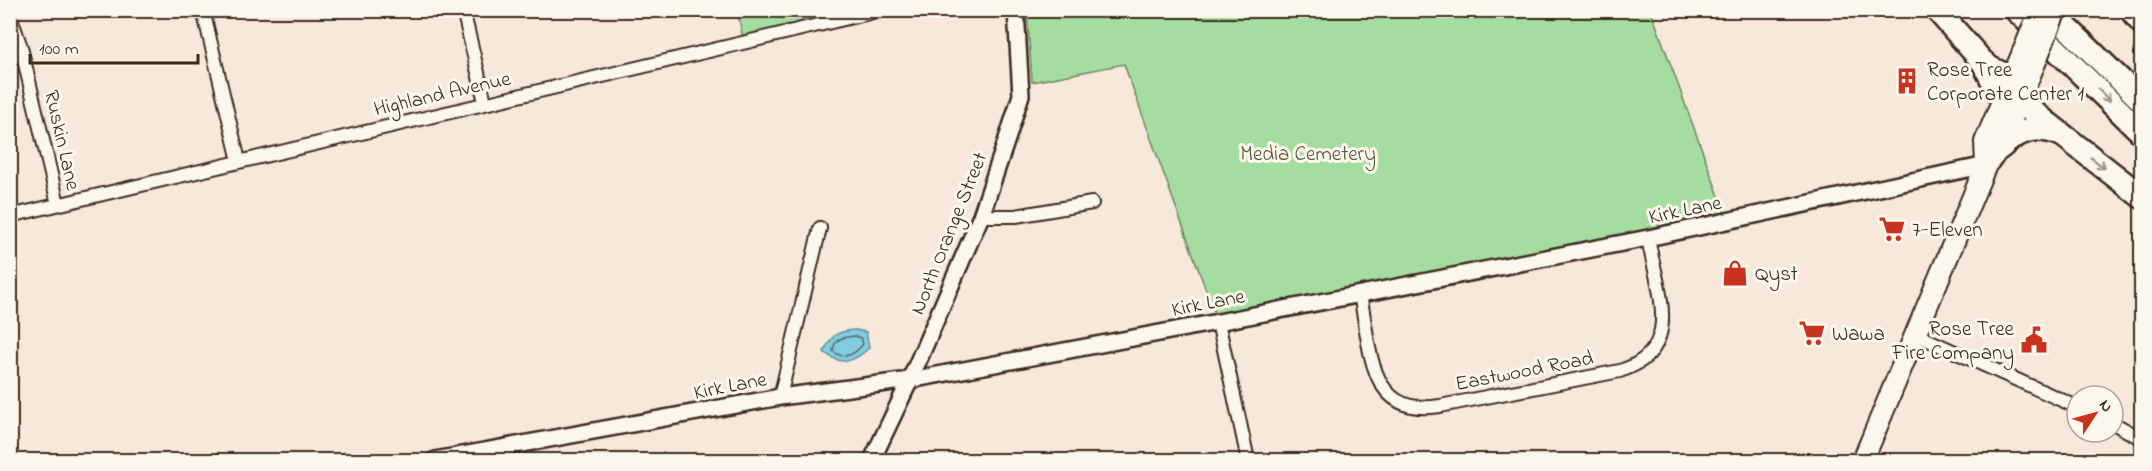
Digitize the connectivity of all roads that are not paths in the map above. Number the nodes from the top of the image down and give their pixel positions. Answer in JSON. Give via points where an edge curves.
{"nodes":[{"id":1,"x":203,"y":10,"type":"edge"},
{"id":2,"x":463,"y":10,"type":"edge"},
{"id":3,"x":882,"y":10,"type":"edge"},
{"id":4,"x":1016,"y":10,"type":"edge"},
{"id":5,"x":1937,"y":10,"type":"edge"},
{"id":6,"x":2016,"y":10,"type":"edge"},
{"id":7,"x":2040,"y":10,"type":"edge"},
{"id":8,"x":2049,"y":10,"type":"edge"},
{"id":9,"x":2056,"y":10,"type":"edge"},
{"id":10,"x":10,"y":15,"type":"edge"},
{"id":11,"x":2029,"y":57,"type":"junction"},
{"id":12,"x":2015,"y":90,"type":"junction"},
{"id":13,"x":2142,"y":101,"type":"edge"},
{"id":14,"x":484,"y":102,"type":"junction"},
{"id":15,"x":2142,"y":133,"type":"edge"},
{"id":16,"x":2062,"y":135,"type":"junction"},
{"id":17,"x":1993,"y":157,"type":"junction"},
{"id":18,"x":239,"y":161,"type":"junction"},
{"id":19,"x":2142,"y":197,"type":"edge"},
{"id":20,"x":1092,"y":202,"type":"dead end"},
{"id":21,"x":58,"y":204,"type":"junction"},
{"id":22,"x":10,"y":216,"type":"edge"},
{"id":23,"x":981,"y":216,"type":"junction"},
{"id":24,"x":820,"y":228,"type":"dead end"},
{"id":25,"x":1648,"y":238,"type":"junction"},
{"id":26,"x":1360,"y":295,"type":"junction"},
{"id":27,"x":1218,"y":322,"type":"junction"},
{"id":28,"x":1915,"y":334,"type":"junction"},
{"id":29,"x":910,"y":380,"type":"junction"},
{"id":30,"x":780,"y":397,"type":"junction"},
{"id":31,"x":2065,"y":402,"type":"edge"},
{"id":32,"x":2125,"y":430,"type":"edge"},
{"id":33,"x":2142,"y":439,"type":"edge"},
{"id":34,"x":435,"y":460,"type":"edge"},
{"id":35,"x":872,"y":460,"type":"edge"},
{"id":36,"x":1248,"y":460,"type":"edge"},
{"id":37,"x":1863,"y":460,"type":"edge"}],
"edges":[{"from":1,"to":18,"type":"street"},
{"from":2,"to":14,"type":"street"},
{"from":3,"to":14,"type":"street","name":"Highland Avenue"},
{"from":4,"to":23,"type":"street","name":"North Orange Street","via":[[1021,95]]},
{"from":5,"to":12,"type":"highway","via":[[1981,60]]},
{"from":6,"to":15,"type":"highway","one_way":true},
{"from":7,"to":11,"type":"main road","bridge":true},
{"from":8,"to":13,"type":"highway"},
{"from":9,"to":11,"type":"main road","bridge":true},
{"from":10,"to":21,"type":"street","name":"Ruskin Lane"},
{"from":11,"to":12,"type":"main road"},
{"from":12,"to":16,"type":"highway"},
{"from":12,"to":17,"type":"main road"},
{"from":14,"to":18,"type":"street","name":"Highland Avenue"},
{"from":16,"to":17,"type":"highway","via":[[2050,129],[2028,129],[2010,138]]},
{"from":16,"to":19,"type":"highway","one_way":true},
{"from":17,"to":25,"type":"street","name":"Kirk Lane"},
{"from":17,"to":28,"type":"main road"},
{"from":18,"to":21,"type":"street","name":"Highland Avenue"},
{"from":20,"to":23,"type":"street","via":[[1017,216]]},
{"from":21,"to":22,"type":"street","name":"Highland Avenue"},
{"from":23,"to":29,"type":"street","name":"North Orange Street"},
{"from":24,"to":30,"type":"street"},
{"from":25,"to":26,"type":"street","name":"Kirk Lane"},
{"from":25,"to":26,"type":"street","name":"Eastwood Road","via":[[1662,332],[1647,359],[1635,367],[1598,376],[1431,408],[1402,405],[1385,392],[1376,374]]},
{"from":26,"to":27,"type":"street","name":"Kirk Lane"},
{"from":27,"to":29,"type":"street","name":"Kirk Lane"},
{"from":27,"to":36,"type":"street"},
{"from":28,"to":31,"type":"street"},
{"from":28,"to":37,"type":"main road"},
{"from":29,"to":30,"type":"street","name":"Kirk Lane"},
{"from":29,"to":35,"type":"street","name":"North Orange Street"},
{"from":30,"to":34,"type":"street","name":"Kirk Lane"},
{"from":32,"to":33,"type":"street"}]}
